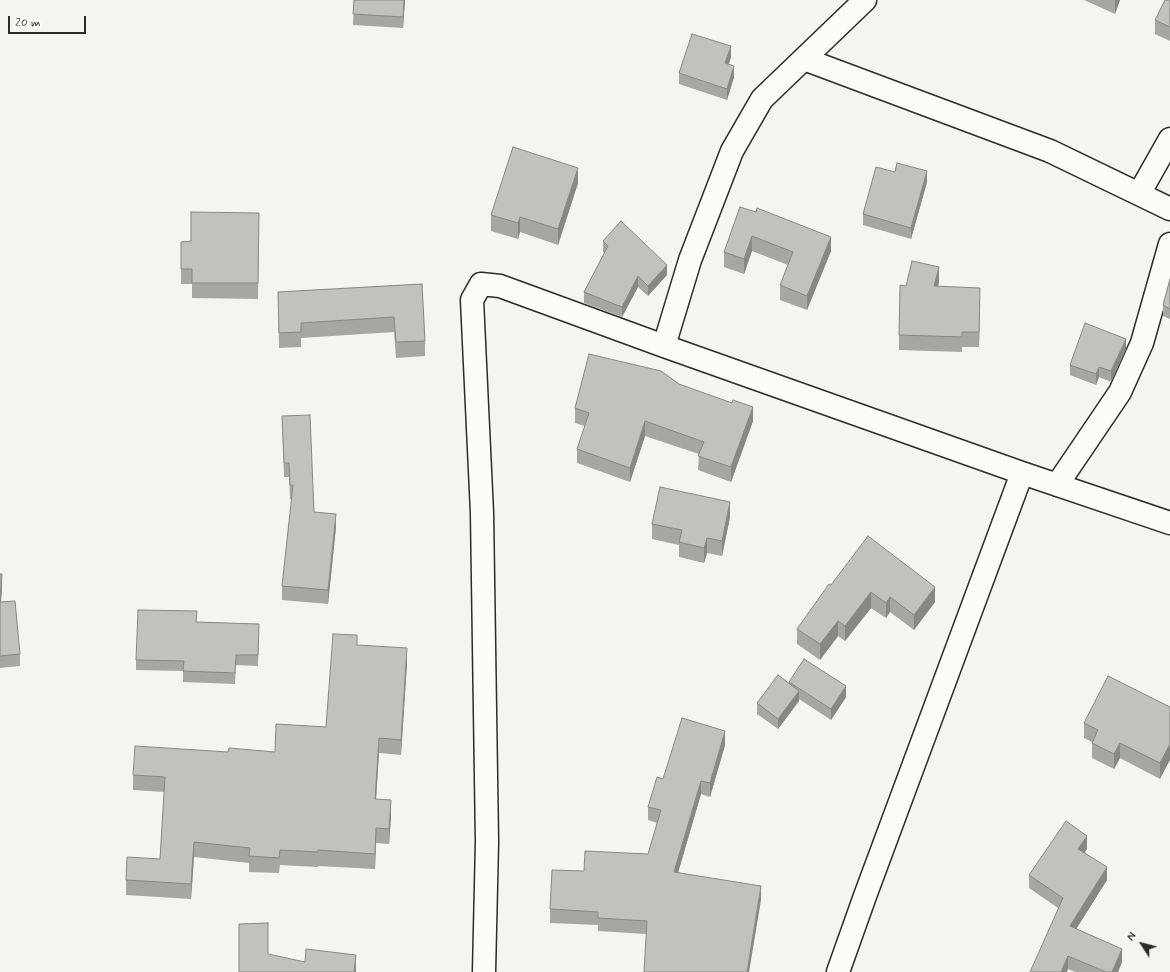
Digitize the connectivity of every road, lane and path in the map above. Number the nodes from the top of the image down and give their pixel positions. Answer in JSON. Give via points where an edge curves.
{"nodes":[{"id":1,"x":865,"y":0,"type":"edge"},
{"id":2,"x":804,"y":59,"type":"junction"},
{"id":3,"x":1170,"y":139,"type":"edge"},
{"id":4,"x":1139,"y":194,"type":"junction"},
{"id":5,"x":1170,"y":209,"type":"edge"},
{"id":6,"x":1170,"y":244,"type":"edge"},
{"id":7,"x":664,"y":346,"type":"junction"},
{"id":8,"x":1022,"y":473,"type":"junction"},
{"id":9,"x":1057,"y":485,"type":"junction"},
{"id":10,"x":1170,"y":523,"type":"edge"},
{"id":11,"x":484,"y":972,"type":"edge"},
{"id":12,"x":838,"y":972,"type":"edge"}],
"edges":[{"from":1,"to":2,"type":"street"},
{"from":2,"to":4,"type":"street","via":[[1050,151]]},
{"from":2,"to":7,"type":"street","via":[[762,99],[732,151],[690,260]]},
{"from":3,"to":4,"type":"street"},
{"from":4,"to":5,"type":"street"},
{"from":6,"to":9,"type":"street","via":[[1142,343],[1120,392]]},
{"from":7,"to":8,"type":"street"},
{"from":7,"to":11,"type":"street","via":[[500,286],[481,284],[472,300],[482,513],[487,842]]},
{"from":8,"to":9,"type":"street"},
{"from":8,"to":12,"type":"street"},
{"from":9,"to":10,"type":"street"}]}
